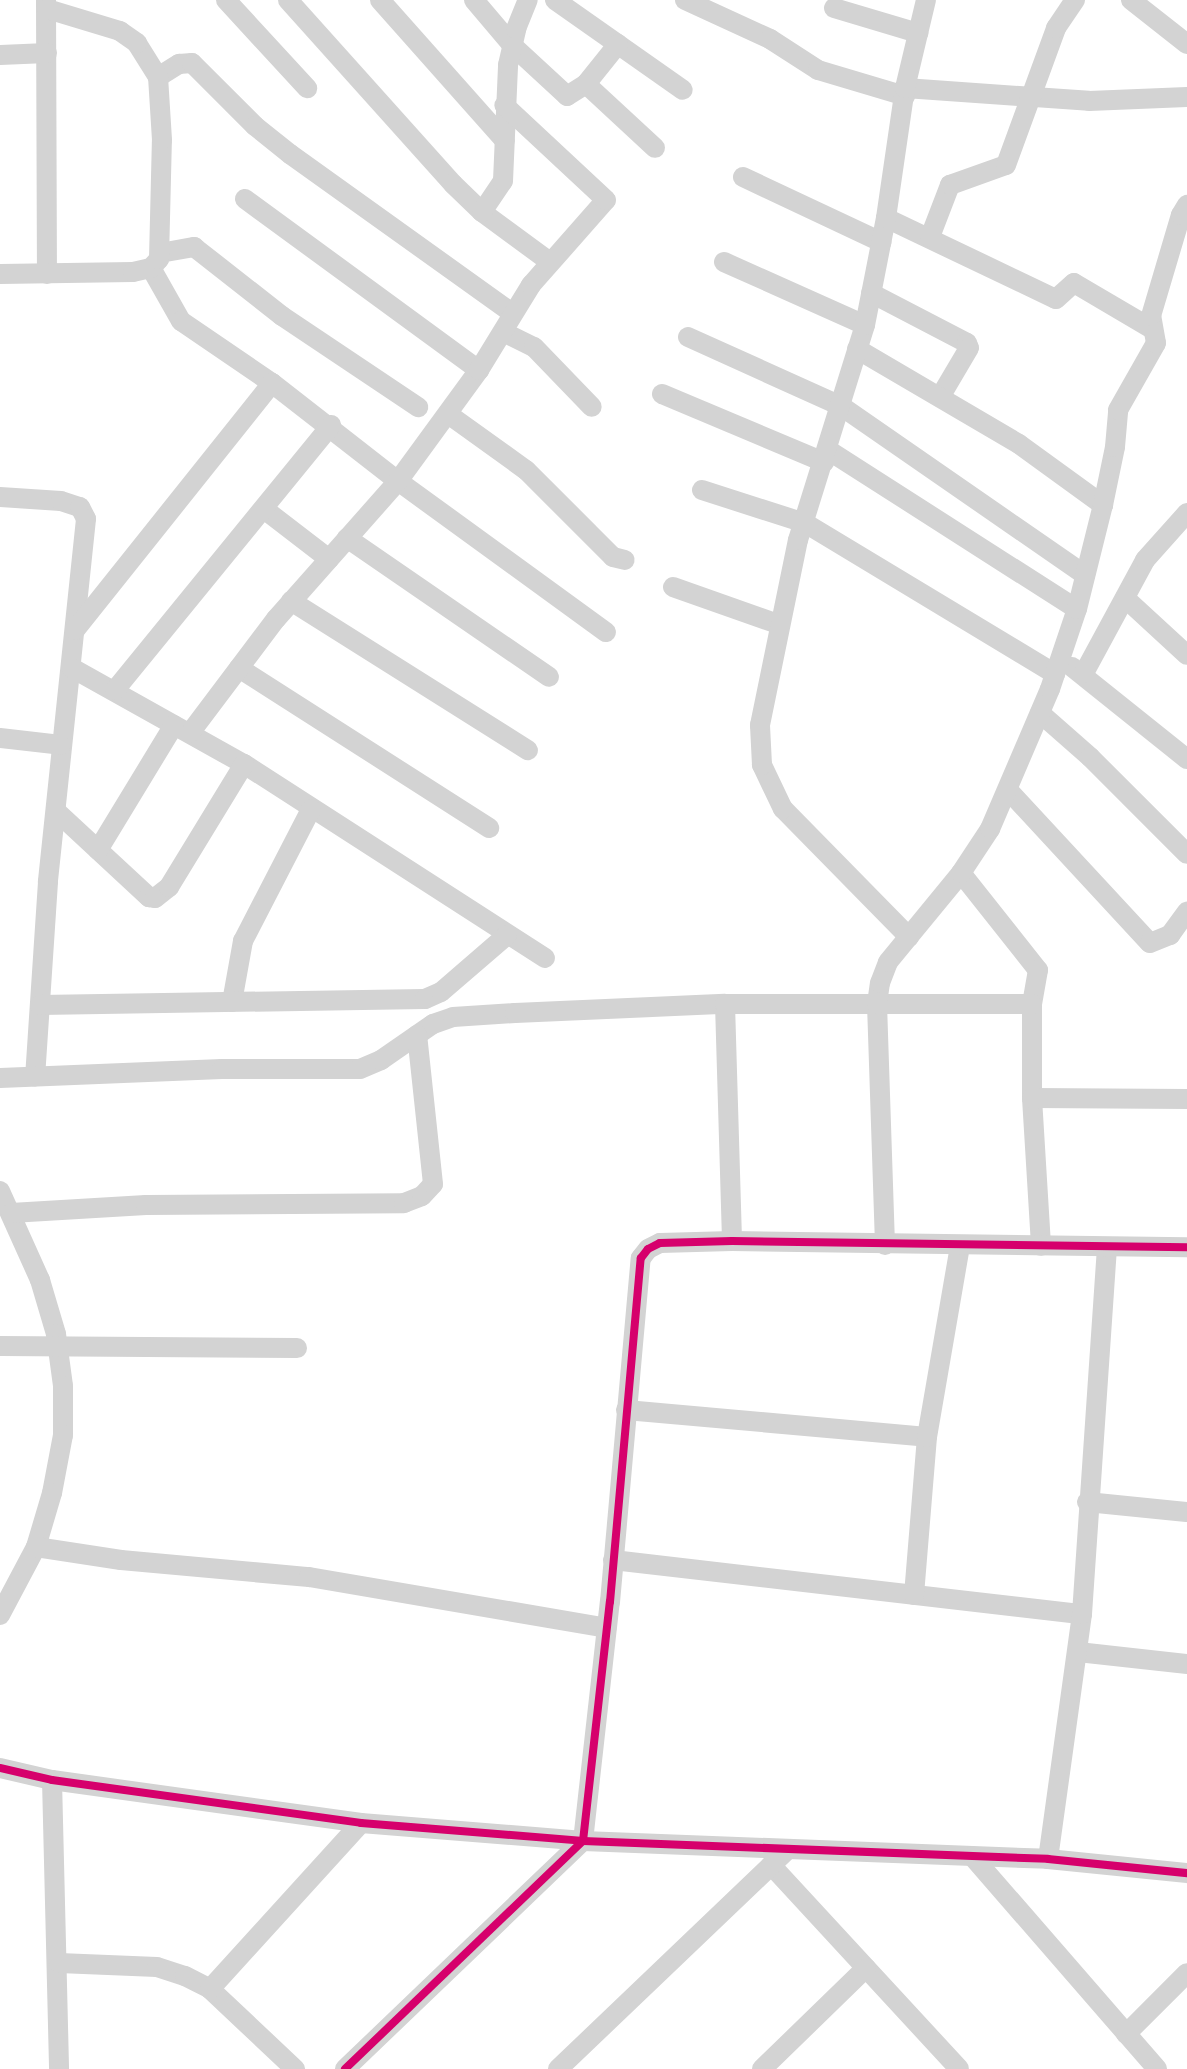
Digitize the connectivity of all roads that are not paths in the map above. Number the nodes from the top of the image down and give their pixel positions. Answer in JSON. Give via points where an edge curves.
{"nodes":[{"id":1,"x":226,"y":0,"type":"edge"},
{"id":2,"x":288,"y":0,"type":"edge"},
{"id":3,"x":380,"y":0,"type":"edge"},
{"id":4,"x":474,"y":0,"type":"edge"},
{"id":5,"x":528,"y":0,"type":"edge"},
{"id":6,"x":555,"y":0,"type":"edge"},
{"id":7,"x":685,"y":0,"type":"edge"},
{"id":8,"x":926,"y":0,"type":"edge"},
{"id":9,"x":1075,"y":0,"type":"edge"},
{"id":10,"x":1131,"y":0,"type":"edge"},
{"id":11,"x":46,"y":5,"type":"edge"},
{"id":12,"x":834,"y":8,"type":"dead end"},
{"id":13,"x":918,"y":33,"type":"junction"},
{"id":14,"x":618,"y":44,"type":"junction"},
{"id":15,"x":1187,"y":44,"type":"edge"},
{"id":16,"x":512,"y":45,"type":"junction"},
{"id":17,"x":47,"y":53,"type":"junction"},
{"id":18,"x":0,"y":55,"type":"edge"},
{"id":19,"x":158,"y":77,"type":"junction"},
{"id":20,"x":586,"y":84,"type":"junction"},
{"id":21,"x":307,"y":88,"type":"dead end"},
{"id":22,"x":683,"y":90,"type":"dead end"},
{"id":23,"x":905,"y":92,"type":"junction"},
{"id":24,"x":1187,"y":97,"type":"edge"},
{"id":25,"x":1028,"y":99,"type":"junction"},
{"id":26,"x":504,"y":105,"type":"junction"},
{"id":27,"x":505,"y":141,"type":"junction"},
{"id":28,"x":655,"y":148,"type":"dead end"},
{"id":29,"x":743,"y":177,"type":"dead end"},
{"id":30,"x":245,"y":198,"type":"dead end"},
{"id":31,"x":1187,"y":205,"type":"edge"},
{"id":32,"x":482,"y":212,"type":"junction"},
{"id":33,"x":886,"y":218,"type":"junction"},
{"id":34,"x":930,"y":237,"type":"junction"},
{"id":35,"x":881,"y":242,"type":"junction"},
{"id":36,"x":155,"y":261,"type":"junction"},
{"id":37,"x":550,"y":262,"type":"junction"},
{"id":38,"x":724,"y":262,"type":"dead end"},
{"id":39,"x":47,"y":273,"type":"junction"},
{"id":40,"x":0,"y":274,"type":"edge"},
{"id":41,"x":871,"y":293,"type":"junction"},
{"id":42,"x":512,"y":313,"type":"junction"},
{"id":43,"x":865,"y":325,"type":"junction"},
{"id":44,"x":1152,"y":329,"type":"junction"},
{"id":45,"x":503,"y":332,"type":"junction"},
{"id":46,"x":688,"y":337,"type":"dead end"},
{"id":47,"x":857,"y":348,"type":"junction"},
{"id":48,"x":479,"y":370,"type":"junction"},
{"id":49,"x":272,"y":383,"type":"junction"},
{"id":50,"x":662,"y":394,"type":"dead end"},
{"id":51,"x":940,"y":397,"type":"junction"},
{"id":52,"x":841,"y":406,"type":"junction"},
{"id":53,"x":418,"y":407,"type":"dead end"},
{"id":54,"x":592,"y":407,"type":"dead end"},
{"id":55,"x":448,"y":414,"type":"junction"},
{"id":56,"x":331,"y":425,"type":"junction"},
{"id":57,"x":826,"y":456,"type":"junction"},
{"id":58,"x":398,"y":481,"type":"junction"},
{"id":59,"x":702,"y":490,"type":"dead end"},
{"id":60,"x":0,"y":497,"type":"edge"},
{"id":61,"x":1103,"y":505,"type":"junction"},
{"id":62,"x":264,"y":509,"type":"junction"},
{"id":63,"x":1187,"y":513,"type":"edge"},
{"id":64,"x":805,"y":523,"type":"junction"},
{"id":65,"x":347,"y":538,"type":"junction"},
{"id":66,"x":328,"y":559,"type":"junction"},
{"id":67,"x":625,"y":560,"type":"dead end"},
{"id":68,"x":1085,"y":575,"type":"junction"},
{"id":69,"x":673,"y":587,"type":"dead end"},
{"id":70,"x":1125,"y":598,"type":"junction"},
{"id":71,"x":291,"y":601,"type":"junction"},
{"id":72,"x":1077,"y":609,"type":"junction"},
{"id":73,"x":778,"y":624,"type":"junction"},
{"id":74,"x":75,"y":630,"type":"junction"},
{"id":75,"x":606,"y":632,"type":"dead end"},
{"id":76,"x":1187,"y":655,"type":"edge"},
{"id":77,"x":1058,"y":667,"type":"junction"},
{"id":78,"x":72,"y":668,"type":"junction"},
{"id":79,"x":239,"y":668,"type":"junction"},
{"id":80,"x":1084,"y":673,"type":"junction"},
{"id":81,"x":549,"y":677,"type":"dead end"},
{"id":82,"x":115,"y":690,"type":"junction"},
{"id":83,"x":1040,"y":713,"type":"junction"},
{"id":84,"x":182,"y":729,"type":"junction"},
{"id":85,"x":0,"y":738,"type":"edge"},
{"id":86,"x":61,"y":745,"type":"junction"},
{"id":87,"x":528,"y":750,"type":"dead end"},
{"id":88,"x":1184,"y":752,"type":"edge"},
{"id":89,"x":244,"y":764,"type":"junction"},
{"id":90,"x":1009,"y":791,"type":"junction"},
{"id":91,"x":311,"y":808,"type":"junction"},
{"id":92,"x":56,"y":811,"type":"junction"},
{"id":93,"x":489,"y":828,"type":"dead end"},
{"id":94,"x":98,"y":850,"type":"junction"},
{"id":95,"x":1187,"y":854,"type":"edge"},
{"id":96,"x":962,"y":873,"type":"junction"},
{"id":97,"x":1187,"y":912,"type":"edge"},
{"id":98,"x":507,"y":934,"type":"junction"},
{"id":99,"x":909,"y":936,"type":"junction"},
{"id":100,"x":545,"y":958,"type":"dead end"},
{"id":101,"x":232,"y":1002,"type":"junction"},
{"id":102,"x":725,"y":1004,"type":"junction"},
{"id":103,"x":877,"y":1004,"type":"junction"},
{"id":104,"x":1032,"y":1004,"type":"junction"},
{"id":105,"x":40,"y":1005,"type":"junction"},
{"id":106,"x":417,"y":1035,"type":"junction"},
{"id":107,"x":35,"y":1077,"type":"junction"},
{"id":108,"x":0,"y":1078,"type":"edge"},
{"id":109,"x":1032,"y":1098,"type":"junction"},
{"id":110,"x":1187,"y":1099,"type":"edge"},
{"id":111,"x":4,"y":1201,"type":"edge"},
{"id":112,"x":732,"y":1241,"type":"junction"},
{"id":113,"x":885,"y":1245,"type":"junction"},
{"id":114,"x":960,"y":1246,"type":"junction"},
{"id":115,"x":1041,"y":1246,"type":"junction"},
{"id":116,"x":1187,"y":1247,"type":"edge"},
{"id":117,"x":1107,"y":1248,"type":"junction"},
{"id":118,"x":58,"y":1345,"type":"junction"},
{"id":119,"x":0,"y":1346,"type":"edge"},
{"id":120,"x":297,"y":1348,"type":"dead end"},
{"id":121,"x":626,"y":1410,"type":"junction"},
{"id":122,"x":927,"y":1437,"type":"junction"},
{"id":123,"x":1087,"y":1502,"type":"junction"},
{"id":124,"x":1187,"y":1512,"type":"edge"},
{"id":125,"x":36,"y":1546,"type":"junction"},
{"id":126,"x":613,"y":1560,"type":"junction"},
{"id":127,"x":914,"y":1595,"type":"junction"},
{"id":128,"x":1082,"y":1614,"type":"junction"},
{"id":129,"x":0,"y":1615,"type":"edge"},
{"id":130,"x":607,"y":1628,"type":"junction"},
{"id":131,"x":1078,"y":1652,"type":"junction"},
{"id":132,"x":1187,"y":1664,"type":"edge"},
{"id":133,"x":0,"y":1768,"type":"edge"},
{"id":134,"x":52,"y":1780,"type":"junction"},
{"id":135,"x":361,"y":1823,"type":"junction"},
{"id":136,"x":582,"y":1841,"type":"junction"},
{"id":137,"x":788,"y":1849,"type":"junction"},
{"id":138,"x":972,"y":1856,"type":"junction"},
{"id":139,"x":1048,"y":1859,"type":"junction"},
{"id":140,"x":771,"y":1865,"type":"junction"},
{"id":141,"x":1187,"y":1873,"type":"edge"},
{"id":142,"x":59,"y":1964,"type":"junction"},
{"id":143,"x":866,"y":1968,"type":"junction"},
{"id":144,"x":1187,"y":1973,"type":"edge"},
{"id":145,"x":210,"y":1989,"type":"junction"},
{"id":146,"x":1126,"y":2034,"type":"junction"},
{"id":147,"x":59,"y":2069,"type":"edge"},
{"id":148,"x":295,"y":2069,"type":"edge"},
{"id":149,"x":345,"y":2069,"type":"edge"},
{"id":150,"x":558,"y":2069,"type":"edge"},
{"id":151,"x":762,"y":2069,"type":"edge"},
{"id":152,"x":958,"y":2069,"type":"edge"},
{"id":153,"x":1157,"y":2069,"type":"edge"}],
"edges":[{"from":1,"to":21,"type":"street"},
{"from":2,"to":32,"type":"street","via":[[395,123]]},
{"from":3,"to":27,"type":"street"},
{"from":4,"to":16,"type":"street"},
{"from":5,"to":16,"type":"street"},
{"from":6,"to":14,"type":"street"},
{"from":7,"to":23,"type":"street","via":[[770,39],[818,70]]},
{"from":8,"to":13,"type":"street"},
{"from":9,"to":25,"type":"street","via":[[1056,28]]},
{"from":10,"to":15,"type":"street"},
{"from":11,"to":17,"type":"street"},
{"from":11,"to":19,"type":"street","via":[[120,31],[138,44]]},
{"from":12,"to":13,"type":"street"},
{"from":13,"to":23,"type":"street"},
{"from":14,"to":20,"type":"street"},
{"from":14,"to":22,"type":"street"},
{"from":16,"to":20,"type":"street","via":[[567,96]]},
{"from":16,"to":26,"type":"street"},
{"from":17,"to":18,"type":"street"},
{"from":17,"to":39,"type":"street"},
{"from":19,"to":36,"type":"street","via":[[162,140]]},
{"from":19,"to":42,"type":"street","via":[[179,64],[192,63],[255,126],[290,154]]},
{"from":20,"to":28,"type":"street"},
{"from":23,"to":25,"type":"street"},
{"from":23,"to":33,"type":"street"},
{"from":24,"to":25,"type":"street","via":[[1148,101]]},
{"from":25,"to":34,"type":"street","via":[[1006,165],[950,185]]},
{"from":26,"to":27,"type":"street"},
{"from":26,"to":37,"type":"street","via":[[606,200]]},
{"from":27,"to":32,"type":"street","via":[[503,181]]},
{"from":29,"to":35,"type":"street"},
{"from":30,"to":48,"type":"street"},
{"from":31,"to":44,"type":"street","via":[[1150,316]]},
{"from":32,"to":37,"type":"street"},
{"from":33,"to":34,"type":"street"},
{"from":33,"to":35,"type":"street"},
{"from":34,"to":44,"type":"street","via":[[980,265],[1056,299],[1074,283]]},
{"from":35,"to":41,"type":"street"},
{"from":36,"to":39,"type":"street","via":[[133,272]]},
{"from":36,"to":49,"type":"street","via":[[181,321]]},
{"from":36,"to":53,"type":"street","via":[[194,247],[282,316]]},
{"from":37,"to":42,"type":"street"},
{"from":38,"to":43,"type":"street"},
{"from":39,"to":40,"type":"street"},
{"from":41,"to":43,"type":"street"},
{"from":41,"to":51,"type":"street","via":[[967,343],[969,348]]},
{"from":42,"to":45,"type":"street"},
{"from":43,"to":47,"type":"street"},
{"from":44,"to":61,"type":"street","via":[[1156,343],[1118,410]]},
{"from":45,"to":48,"type":"street"},
{"from":45,"to":54,"type":"street","via":[[534,347]]},
{"from":46,"to":52,"type":"street"},
{"from":47,"to":51,"type":"street"},
{"from":47,"to":52,"type":"street"},
{"from":48,"to":55,"type":"street"},
{"from":49,"to":56,"type":"street"},
{"from":49,"to":74,"type":"street"},
{"from":50,"to":57,"type":"street"},
{"from":51,"to":61,"type":"street","via":[[1019,444]]},
{"from":52,"to":57,"type":"street"},
{"from":52,"to":68,"type":"street"},
{"from":55,"to":58,"type":"street"},
{"from":55,"to":67,"type":"street","via":[[526,470],[613,556]]},
{"from":56,"to":58,"type":"street"},
{"from":56,"to":62,"type":"street"},
{"from":57,"to":64,"type":"street"},
{"from":57,"to":72,"type":"street"},
{"from":58,"to":65,"type":"street"},
{"from":58,"to":75,"type":"street"},
{"from":59,"to":64,"type":"street"},
{"from":60,"to":74,"type":"street","via":[[61,501],[80,507],[85,513]]},
{"from":61,"to":68,"type":"street"},
{"from":62,"to":66,"type":"street"},
{"from":62,"to":82,"type":"street"},
{"from":63,"to":70,"type":"street","via":[[1145,560]]},
{"from":64,"to":73,"type":"street"},
{"from":64,"to":77,"type":"street"},
{"from":65,"to":66,"type":"street"},
{"from":65,"to":81,"type":"street"},
{"from":66,"to":71,"type":"street"},
{"from":68,"to":72,"type":"street"},
{"from":69,"to":73,"type":"street"},
{"from":70,"to":76,"type":"street"},
{"from":70,"to":80,"type":"street"},
{"from":71,"to":79,"type":"street"},
{"from":71,"to":87,"type":"street"},
{"from":72,"to":77,"type":"street"},
{"from":73,"to":99,"type":"street","via":[[760,725],[762,765],[783,809]]},
{"from":74,"to":78,"type":"street"},
{"from":77,"to":80,"type":"street"},
{"from":77,"to":83,"type":"street"},
{"from":78,"to":82,"type":"street"},
{"from":78,"to":86,"type":"street"},
{"from":79,"to":84,"type":"street"},
{"from":79,"to":93,"type":"street"},
{"from":80,"to":88,"type":"street"},
{"from":82,"to":84,"type":"street"},
{"from":83,"to":90,"type":"street"},
{"from":83,"to":95,"type":"street"},
{"from":84,"to":89,"type":"street"},
{"from":84,"to":94,"type":"street"},
{"from":85,"to":86,"type":"street"},
{"from":86,"to":92,"type":"street"},
{"from":89,"to":91,"type":"street"},
{"from":89,"to":94,"type":"street","via":[[162,895],[148,897]]},
{"from":90,"to":96,"type":"street"},
{"from":90,"to":97,"type":"street","via":[[1150,943],[1170,935]]},
{"from":91,"to":98,"type":"street"},
{"from":91,"to":101,"type":"street","via":[[243,941]]},
{"from":92,"to":94,"type":"street"},
{"from":92,"to":105,"type":"street"},
{"from":96,"to":99,"type":"street"},
{"from":96,"to":104,"type":"street","via":[[1035,961],[1038,978]]},
{"from":98,"to":100,"type":"street"},
{"from":98,"to":101,"type":"street","via":[[441,992],[425,999]]},
{"from":99,"to":103,"type":"street","via":[[888,963]]},
{"from":101,"to":105,"type":"street"},
{"from":102,"to":103,"type":"street"},
{"from":102,"to":106,"type":"street","via":[[453,1017]]},
{"from":102,"to":112,"type":"street"},
{"from":103,"to":104,"type":"street"},
{"from":103,"to":113,"type":"street"},
{"from":104,"to":109,"type":"street"},
{"from":105,"to":107,"type":"street"},
{"from":106,"to":107,"type":"street","via":[[381,1060],[360,1069],[222,1069]]},
{"from":106,"to":111,"type":"street","via":[[433,1184],[422,1196],[404,1203],[146,1205]]},
{"from":107,"to":108,"type":"street"},
{"from":109,"to":110,"type":"street"},
{"from":109,"to":115,"type":"street"},
{"from":111,"to":118,"type":"street","via":[[35,1266]]},
{"from":112,"to":113,"type":"street"},
{"from":112,"to":121,"type":"street","via":[[660,1243],[640,1258]]},
{"from":113,"to":114,"type":"street"},
{"from":114,"to":115,"type":"street"},
{"from":114,"to":122,"type":"street"},
{"from":115,"to":117,"type":"street"},
{"from":116,"to":117,"type":"street"},
{"from":117,"to":123,"type":"street"},
{"from":118,"to":119,"type":"street"},
{"from":118,"to":120,"type":"street"},
{"from":118,"to":125,"type":"street","via":[[63,1435]]},
{"from":121,"to":122,"type":"street"},
{"from":121,"to":126,"type":"street"},
{"from":122,"to":127,"type":"street"},
{"from":123,"to":124,"type":"street"},
{"from":123,"to":128,"type":"street"},
{"from":125,"to":129,"type":"street"},
{"from":125,"to":130,"type":"street","via":[[121,1560],[309,1577]]},
{"from":126,"to":127,"type":"street"},
{"from":126,"to":130,"type":"street"},
{"from":127,"to":128,"type":"street"},
{"from":128,"to":131,"type":"street"},
{"from":130,"to":136,"type":"street"},
{"from":131,"to":132,"type":"street"},
{"from":131,"to":139,"type":"street"},
{"from":133,"to":134,"type":"street"},
{"from":134,"to":135,"type":"street"},
{"from":134,"to":142,"type":"street"},
{"from":135,"to":136,"type":"street"},
{"from":135,"to":145,"type":"street"},
{"from":136,"to":137,"type":"street"},
{"from":136,"to":149,"type":"street"},
{"from":137,"to":138,"type":"street"},
{"from":137,"to":140,"type":"street"},
{"from":138,"to":139,"type":"street"},
{"from":138,"to":146,"type":"street"},
{"from":139,"to":141,"type":"street"},
{"from":140,"to":143,"type":"street"},
{"from":140,"to":150,"type":"street"},
{"from":142,"to":145,"type":"street","via":[[157,1967]]},
{"from":142,"to":147,"type":"street"},
{"from":143,"to":151,"type":"street"},
{"from":143,"to":152,"type":"street"},
{"from":144,"to":146,"type":"street"},
{"from":145,"to":148,"type":"street"},
{"from":146,"to":153,"type":"street"}]}
